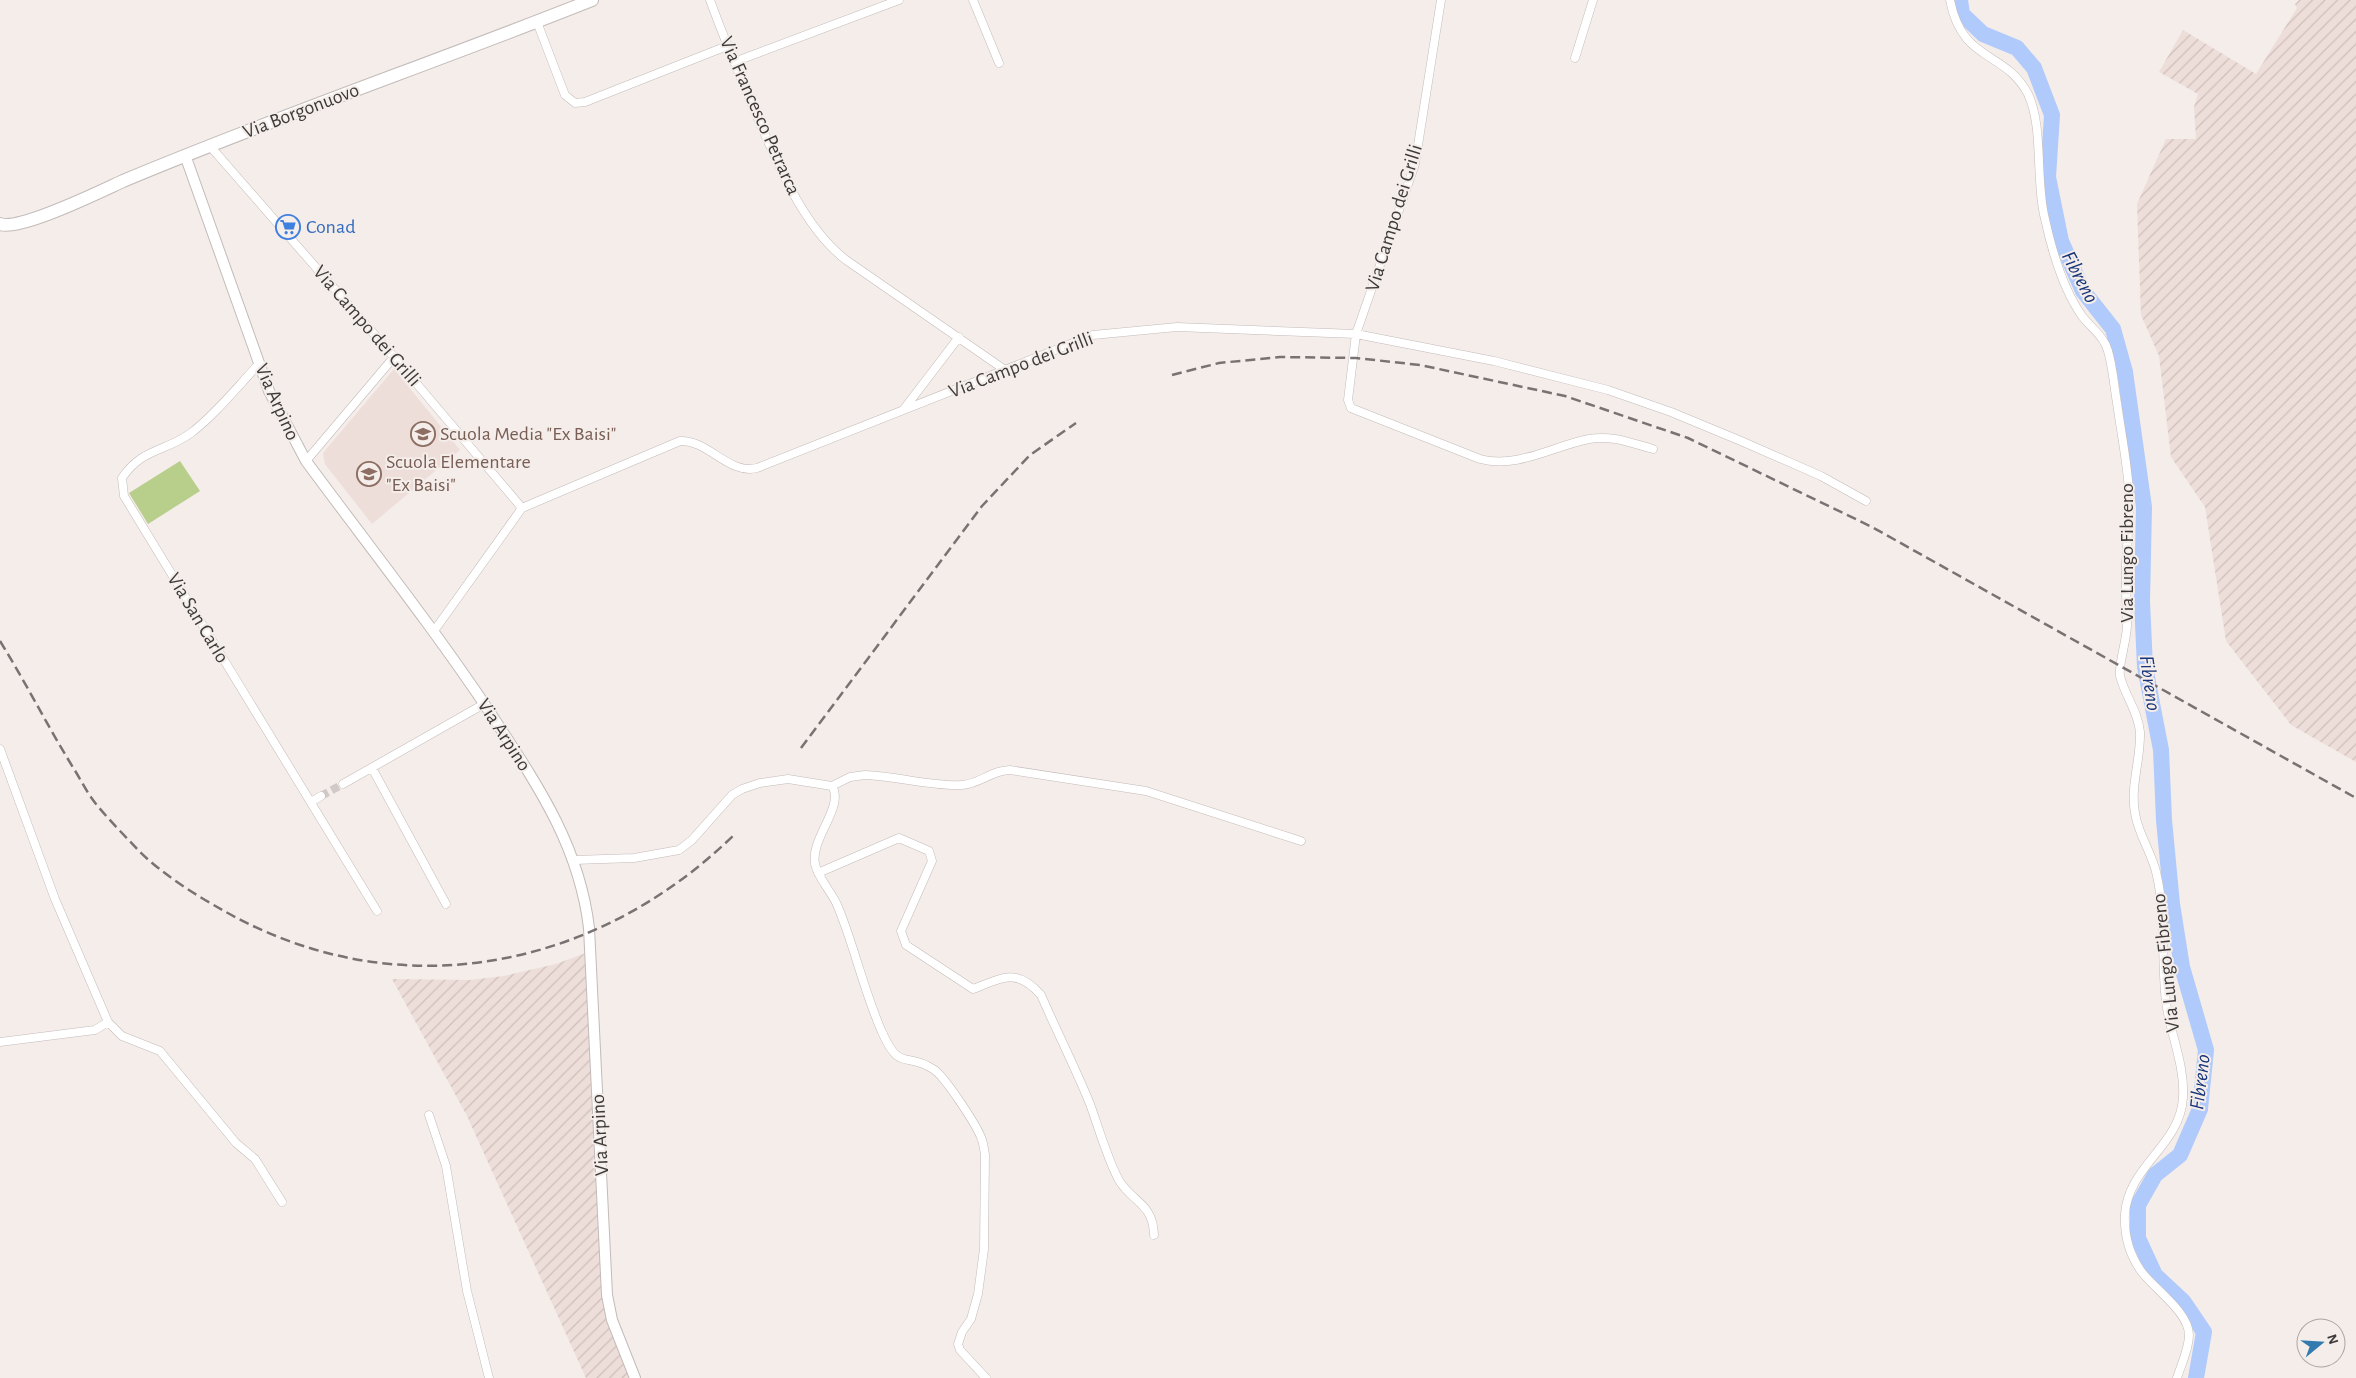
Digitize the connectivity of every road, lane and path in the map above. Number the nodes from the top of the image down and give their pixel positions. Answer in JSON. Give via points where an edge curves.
{"nodes":[{"id":1,"x":592,"y":0,"type":"edge"},
{"id":2,"x":710,"y":0,"type":"edge"},
{"id":3,"x":899,"y":0,"type":"edge"},
{"id":4,"x":974,"y":0,"type":"edge"},
{"id":5,"x":1441,"y":0,"type":"edge"},
{"id":6,"x":1592,"y":0,"type":"edge"},
{"id":7,"x":1950,"y":0,"type":"edge"},
{"id":8,"x":537,"y":22,"type":"junction"},
{"id":9,"x":727,"y":46,"type":"junction"},
{"id":10,"x":1574,"y":58,"type":"dead end"},
{"id":11,"x":734,"y":62,"type":"junction"},
{"id":12,"x":999,"y":63,"type":"dead end"},
{"id":13,"x":210,"y":146,"type":"junction"},
{"id":14,"x":185,"y":155,"type":"junction"},
{"id":15,"x":6,"y":224,"type":"edge"},
{"id":16,"x":1356,"y":334,"type":"junction"},
{"id":17,"x":959,"y":337,"type":"junction"},
{"id":18,"x":394,"y":357,"type":"junction"},
{"id":19,"x":259,"y":364,"type":"junction"},
{"id":20,"x":1005,"y":370,"type":"junction"},
{"id":21,"x":903,"y":410,"type":"junction"},
{"id":22,"x":1653,"y":449,"type":"dead end"},
{"id":23,"x":306,"y":461,"type":"junction"},
{"id":24,"x":1866,"y":501,"type":"dead end"},
{"id":25,"x":522,"y":508,"type":"junction"},
{"id":26,"x":434,"y":631,"type":"junction"},
{"id":27,"x":484,"y":704,"type":"junction"},
{"id":28,"x":0,"y":749,"type":"edge"},
{"id":29,"x":372,"y":768,"type":"junction"},
{"id":30,"x":343,"y":784,"type":"tunnel mouth"},
{"id":31,"x":832,"y":786,"type":"junction"},
{"id":32,"x":321,"y":796,"type":"tunnel mouth"},
{"id":33,"x":310,"y":802,"type":"junction"},
{"id":34,"x":1301,"y":841,"type":"dead end"},
{"id":35,"x":574,"y":860,"type":"junction"},
{"id":36,"x":818,"y":872,"type":"junction"},
{"id":37,"x":446,"y":904,"type":"dead end"},
{"id":38,"x":377,"y":911,"type":"dead end"},
{"id":39,"x":108,"y":1022,"type":"junction"},
{"id":40,"x":0,"y":1042,"type":"edge"},
{"id":41,"x":429,"y":1115,"type":"dead end"},
{"id":42,"x":282,"y":1202,"type":"dead end"},
{"id":43,"x":1154,"y":1235,"type":"dead end"},
{"id":44,"x":489,"y":1378,"type":"edge"},
{"id":45,"x":635,"y":1378,"type":"edge"},
{"id":46,"x":986,"y":1378,"type":"edge"},
{"id":47,"x":2177,"y":1378,"type":"edge"}],
"edges":[{"from":1,"to":8,"type":"main road","name":"Via Borgonuovo"},
{"from":2,"to":9,"type":"street","name":"Via Francesco Petrarca"},
{"from":3,"to":11,"type":"street"},
{"from":4,"to":12,"type":"street"},
{"from":5,"to":16,"type":"street","name":"Via Campo dei Grilli","via":[[1415,164]]},
{"from":6,"to":10,"type":"street"},
{"from":7,"to":47,"type":"street","name":"Via Lungo Fibreno","via":[[1964,37],[2010,72],[2030,100],[2035,118],[2040,197],[2049,234],[2072,298],[2083,317],[2104,341],[2110,359],[2129,500],[2127,634],[2120,672],[2140,730],[2134,812],[2152,855],[2159,883],[2166,1001],[2184,1091],[2182,1112],[2174,1131],[2132,1187],[2125,1227],[2138,1266],[2187,1325],[2188,1339]]},
{"from":8,"to":9,"type":"street","via":[[564,93],[575,103],[585,102]]},
{"from":8,"to":13,"type":"main road","name":"Via Borgonuovo"},
{"from":9,"to":11,"type":"street","name":"Via Francesco Petrarca"},
{"from":11,"to":17,"type":"street","name":"Via Francesco Petrarca","via":[[789,185],[832,247],[846,260]]},
{"from":13,"to":14,"type":"main road","name":"Via Borgonuovo"},
{"from":13,"to":18,"type":"street","name":"Via Campo dei Grilli"},
{"from":14,"to":15,"type":"main road","name":"Via Borgonuovo","via":[[50,212]]},
{"from":14,"to":19,"type":"street","name":"Via Arpino"},
{"from":16,"to":20,"type":"street","name":"Via Campo dei Grilli","via":[[1148,329],[1090,336]]},
{"from":16,"to":22,"type":"street","via":[[1348,400],[1351,408],[1480,459],[1494,462],[1513,460],[1592,439],[1625,440]]},
{"from":16,"to":24,"type":"street","via":[[1494,361],[1608,390],[1742,440],[1821,476]]},
{"from":17,"to":20,"type":"street","name":"Via Francesco Petrarca"},
{"from":17,"to":21,"type":"street"},
{"from":18,"to":23,"type":"street"},
{"from":18,"to":25,"type":"street","name":"Via Campo dei Grilli"},
{"from":19,"to":23,"type":"street","name":"Via Arpino","via":[[277,408]]},
{"from":19,"to":33,"type":"street","name":"Via San Carlo","via":[[192,432],[177,442],[139,457],[122,478],[124,496]]},
{"from":20,"to":21,"type":"street","name":"Via Campo dei Grilli"},
{"from":21,"to":25,"type":"street","name":"Via Campo dei Grilli","via":[[750,469],[736,467],[692,443],[676,442]]},
{"from":23,"to":26,"type":"street","name":"Via Arpino"},
{"from":25,"to":26,"type":"street"},
{"from":26,"to":27,"type":"street","name":"Via Arpino"},
{"from":27,"to":29,"type":"street"},
{"from":27,"to":35,"type":"street","name":"Via Arpino","via":[[546,801]]},
{"from":28,"to":39,"type":"street","via":[[55,899]]},
{"from":29,"to":30,"type":"street"},
{"from":29,"to":37,"type":"street"},
{"from":31,"to":34,"type":"street","via":[[861,775],[962,785],[999,771],[1022,770],[1146,791]]},
{"from":31,"to":35,"type":"street","via":[[788,779],[760,783],[732,795],[692,840],[676,851],[634,858]]},
{"from":31,"to":36,"type":"street","via":[[836,799],[816,850],[814,861]]},
{"from":32,"to":33,"type":"street"},
{"from":33,"to":38,"type":"street","name":"Via San Carlo"},
{"from":35,"to":45,"type":"street","name":"Via Arpino","via":[[589,928],[608,1295],[612,1320]]},
{"from":36,"to":43,"type":"street","via":[[899,838],[929,851],[932,861],[901,931],[906,945],[973,989],[1013,976],[1032,984],[1041,995],[1088,1100],[1119,1180],[1148,1211]]},
{"from":36,"to":46,"type":"street","via":[[839,908],[889,1048],[898,1058],[936,1070],[973,1120],[982,1140],[985,1155],[984,1249],[973,1311],[958,1344]]},
{"from":39,"to":40,"type":"street","via":[[95,1030]]},
{"from":39,"to":42,"type":"street","via":[[122,1036],[160,1051],[236,1143],[255,1160]]},
{"from":41,"to":44,"type":"street","via":[[446,1166],[467,1291]]}]}
